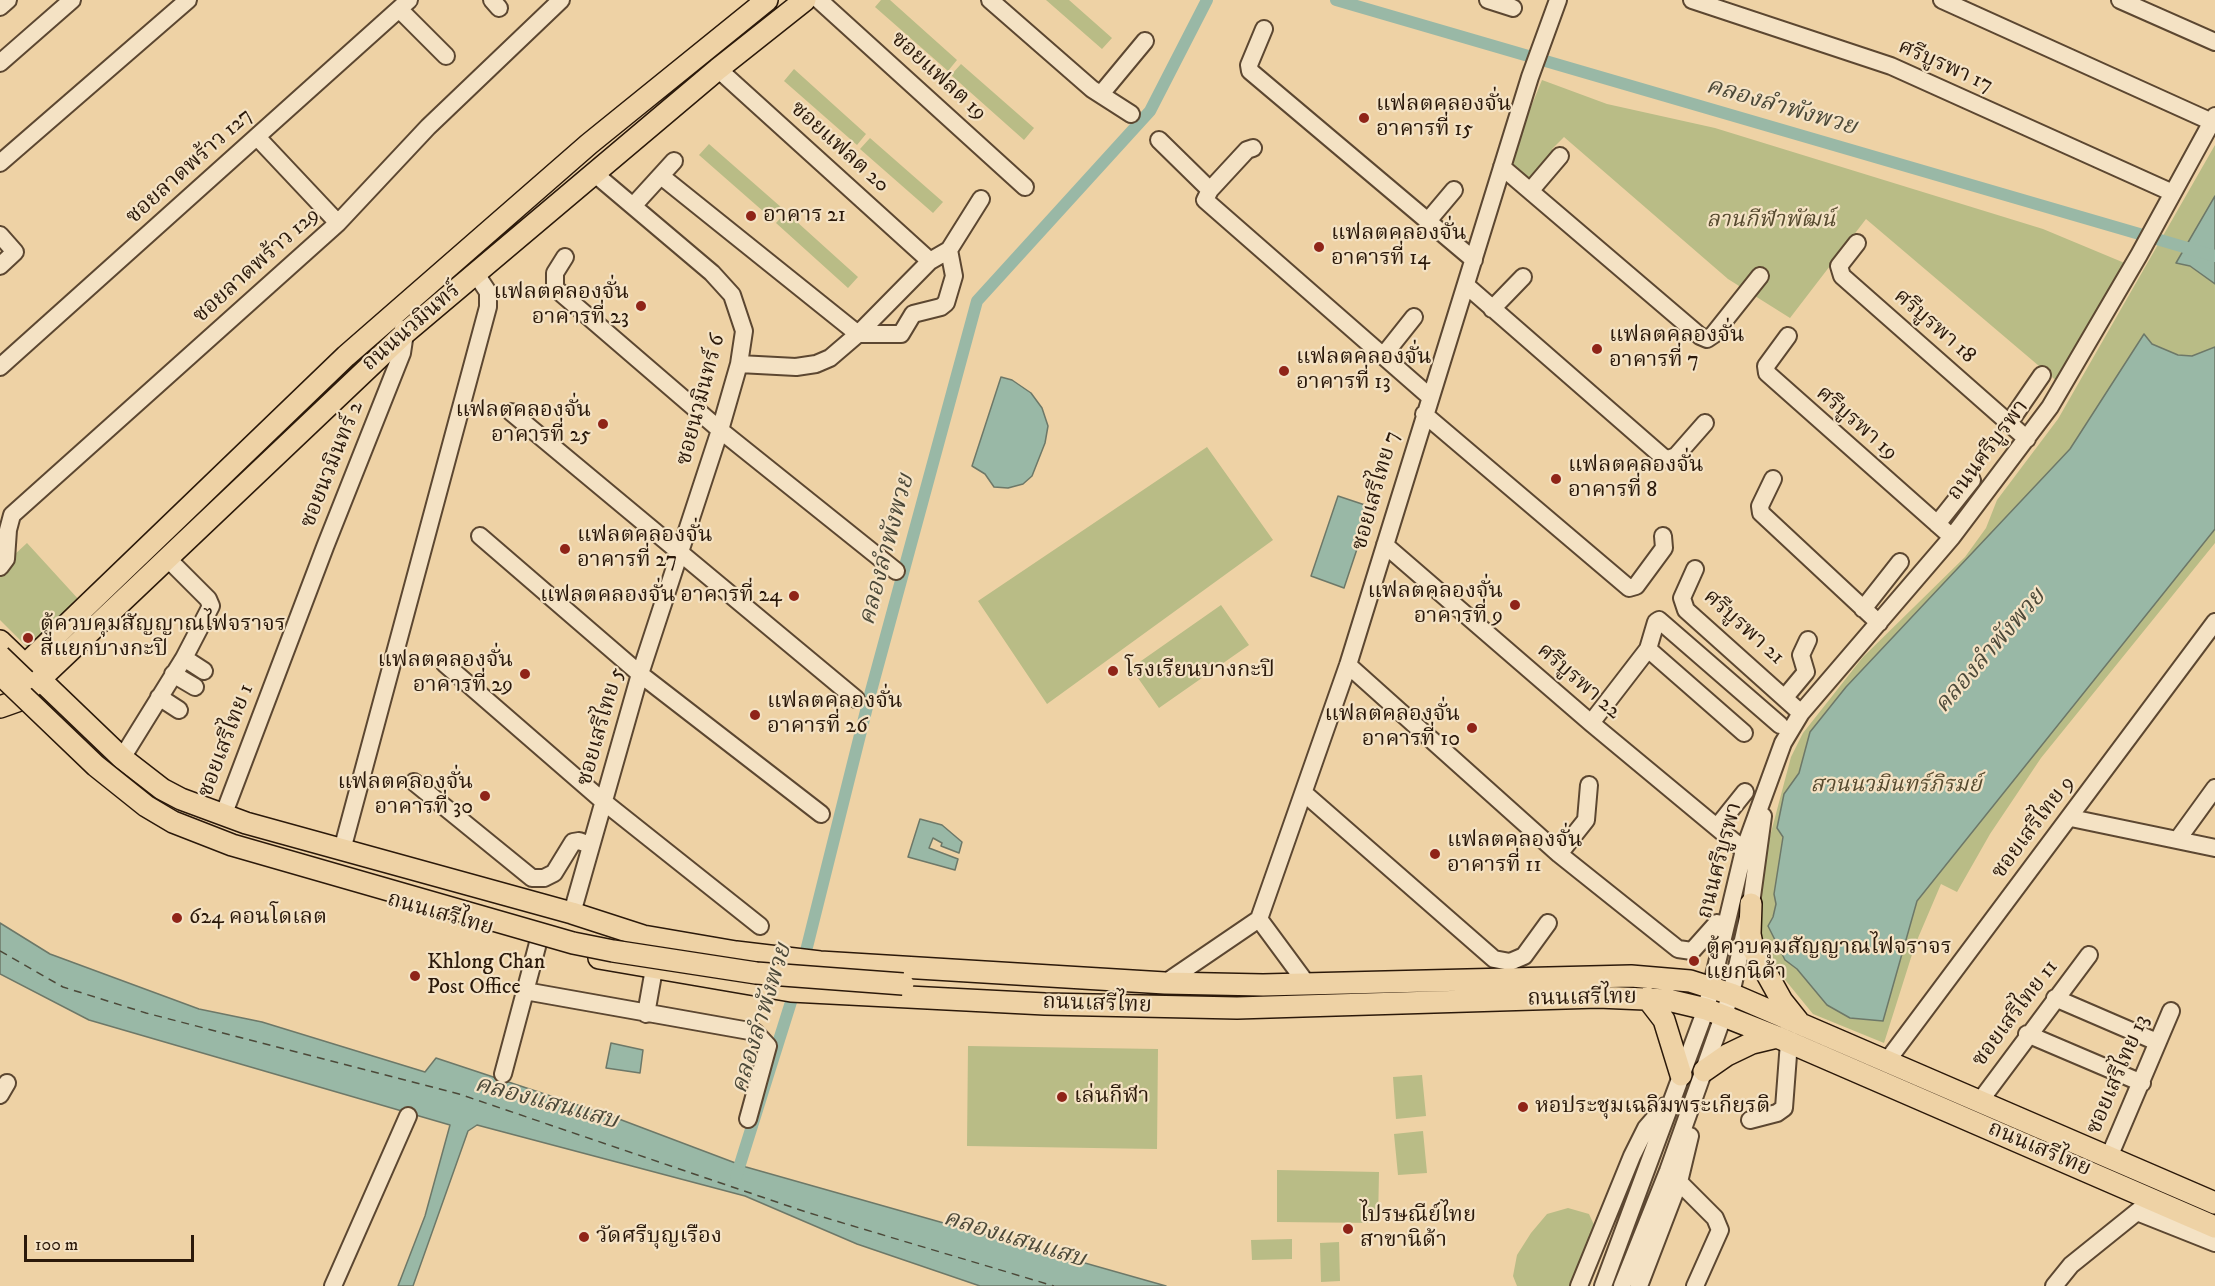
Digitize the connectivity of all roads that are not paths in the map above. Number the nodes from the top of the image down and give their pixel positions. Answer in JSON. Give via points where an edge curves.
{"nodes":[{"id":1,"x":8,"y":0,"type":"edge"},
{"id":2,"x":72,"y":0,"type":"edge"},
{"id":3,"x":188,"y":0,"type":"edge"},
{"id":4,"x":561,"y":0,"type":"edge"},
{"id":5,"x":767,"y":0,"type":"edge"},
{"id":6,"x":805,"y":0,"type":"edge"},
{"id":7,"x":819,"y":0,"type":"edge"},
{"id":8,"x":990,"y":0,"type":"edge"},
{"id":9,"x":1488,"y":0,"type":"edge"},
{"id":10,"x":1558,"y":0,"type":"edge"},
{"id":11,"x":1692,"y":0,"type":"edge"},
{"id":12,"x":1942,"y":0,"type":"edge"},
{"id":13,"x":2120,"y":0,"type":"edge"},
{"id":14,"x":404,"y":3,"type":"edge"},
{"id":15,"x":0,"y":7,"type":"edge"},
{"id":16,"x":1513,"y":8,"type":"dead end"},
{"id":17,"x":1264,"y":30,"type":"dead end"},
{"id":18,"x":1145,"y":41,"type":"dead end"},
{"id":19,"x":2215,"y":42,"type":"edge"},
{"id":20,"x":3,"y":56,"type":"edge"},
{"id":21,"x":446,"y":56,"type":"dead end"},
{"id":22,"x":718,"y":69,"type":"junction"},
{"id":23,"x":1101,"y":94,"type":"junction"},
{"id":24,"x":1131,"y":114,"type":"dead end"},
{"id":25,"x":2213,"y":119,"type":"edge"},
{"id":26,"x":256,"y":137,"type":"junction"},
{"id":27,"x":1159,"y":140,"type":"dead end"},
{"id":28,"x":1253,"y":148,"type":"dead end"},
{"id":29,"x":1560,"y":156,"type":"dead end"},
{"id":30,"x":2,"y":161,"type":"edge"},
{"id":31,"x":674,"y":161,"type":"dead end"},
{"id":32,"x":1502,"y":167,"type":"junction"},
{"id":33,"x":595,"y":174,"type":"junction"},
{"id":34,"x":661,"y":176,"type":"junction"},
{"id":35,"x":1025,"y":187,"type":"dead end"},
{"id":36,"x":1210,"y":190,"type":"junction"},
{"id":37,"x":1454,"y":190,"type":"dead end"},
{"id":38,"x":1531,"y":190,"type":"junction"},
{"id":39,"x":2173,"y":193,"type":"junction"},
{"id":40,"x":981,"y":199,"type":"dead end"},
{"id":41,"x":633,"y":206,"type":"junction"},
{"id":42,"x":1427,"y":222,"type":"junction"},
{"id":43,"x":338,"y":223,"type":"junction"},
{"id":44,"x":0,"y":235,"type":"edge"},
{"id":45,"x":1857,"y":243,"type":"dead end"},
{"id":46,"x":949,"y":250,"type":"junction"},
{"id":47,"x":565,"y":257,"type":"dead end"},
{"id":48,"x":1474,"y":260,"type":"junction"},
{"id":49,"x":930,"y":261,"type":"junction"},
{"id":50,"x":0,"y":266,"type":"edge"},
{"id":51,"x":476,"y":274,"type":"junction"},
{"id":52,"x":1760,"y":276,"type":"dead end"},
{"id":53,"x":1522,"y":277,"type":"dead end"},
{"id":54,"x":1467,"y":286,"type":"junction"},
{"id":55,"x":1492,"y":309,"type":"junction"},
{"id":56,"x":391,"y":315,"type":"junction"},
{"id":57,"x":1414,"y":317,"type":"dead end"},
{"id":58,"x":405,"y":333,"type":"junction"},
{"id":59,"x":858,"y":334,"type":"junction"},
{"id":60,"x":1788,"y":336,"type":"dead end"},
{"id":61,"x":1383,"y":356,"type":"junction"},
{"id":62,"x":739,"y":364,"type":"junction"},
{"id":63,"x":0,"y":367,"type":"edge"},
{"id":64,"x":2042,"y":375,"type":"dead end"},
{"id":65,"x":1429,"y":396,"type":"junction"},
{"id":66,"x":511,"y":412,"type":"dead end"},
{"id":67,"x":1424,"y":414,"type":"junction"},
{"id":68,"x":1705,"y":423,"type":"dead end"},
{"id":69,"x":2009,"y":423,"type":"junction"},
{"id":70,"x":720,"y":430,"type":"junction"},
{"id":71,"x":2028,"y":439,"type":"junction"},
{"id":72,"x":1773,"y":479,"type":"dead end"},
{"id":73,"x":1972,"y":480,"type":"dead end"},
{"id":74,"x":1937,"y":524,"type":"junction"},
{"id":75,"x":480,"y":536,"type":"dead end"},
{"id":76,"x":1663,"y":536,"type":"dead end"},
{"id":77,"x":1952,"y":537,"type":"junction"},
{"id":78,"x":1385,"y":545,"type":"junction"},
{"id":79,"x":325,"y":547,"type":"joint"},
{"id":80,"x":680,"y":554,"type":"junction"},
{"id":81,"x":168,"y":559,"type":"junction"},
{"id":82,"x":1900,"y":562,"type":"dead end"},
{"id":83,"x":0,"y":567,"type":"edge"},
{"id":84,"x":126,"y":568,"type":"junction"},
{"id":85,"x":1695,"y":569,"type":"dead end"},
{"id":86,"x":896,"y":571,"type":"dead end"},
{"id":87,"x":141,"y":584,"type":"junction"},
{"id":88,"x":1863,"y":609,"type":"junction"},
{"id":89,"x":2215,"y":622,"type":"edge"},
{"id":90,"x":1879,"y":623,"type":"junction"},
{"id":91,"x":1808,"y":640,"type":"dead end"},
{"id":92,"x":0,"y":641,"type":"edge"},
{"id":93,"x":1648,"y":650,"type":"junction"},
{"id":94,"x":0,"y":656,"type":"edge"},
{"id":95,"x":184,"y":658,"type":"junction"},
{"id":96,"x":446,"y":664,"type":"dead end"},
{"id":97,"x":1348,"y":665,"type":"junction"},
{"id":98,"x":204,"y":671,"type":"dead end"},
{"id":99,"x":32,"y":672,"type":"junction"},
{"id":100,"x":173,"y":674,"type":"junction"},
{"id":101,"x":640,"y":674,"type":"junction"},
{"id":102,"x":195,"y":687,"type":"dead end"},
{"id":103,"x":4,"y":694,"type":"edge"},
{"id":104,"x":1786,"y":696,"type":"junction"},
{"id":105,"x":159,"y":697,"type":"junction"},
{"id":106,"x":856,"y":699,"type":"dead end"},
{"id":107,"x":179,"y":710,"type":"dead end"},
{"id":108,"x":1801,"y":713,"type":"junction"},
{"id":109,"x":1591,"y":723,"type":"junction"},
{"id":110,"x":1780,"y":725,"type":"dead end"},
{"id":111,"x":1744,"y":733,"type":"dead end"},
{"id":112,"x":122,"y":758,"type":"junction"},
{"id":113,"x":414,"y":782,"type":"dead end"},
{"id":114,"x":1589,"y":785,"type":"dead end"},
{"id":115,"x":1766,"y":788,"type":"junction"},
{"id":116,"x":2215,"y":788,"type":"edge"},
{"id":117,"x":1745,"y":792,"type":"dead end"},
{"id":118,"x":1304,"y":793,"type":"junction"},
{"id":119,"x":604,"y":802,"type":"junction"},
{"id":120,"x":821,"y":814,"type":"dead end"},
{"id":121,"x":223,"y":816,"type":"junction"},
{"id":122,"x":2071,"y":818,"type":"junction"},
{"id":123,"x":1717,"y":827,"type":"junction"},
{"id":124,"x":2178,"y":839,"type":"junction"},
{"id":125,"x":590,"y":845,"type":"junction"},
{"id":126,"x":2215,"y":848,"type":"edge"},
{"id":127,"x":342,"y":850,"type":"junction"},
{"id":128,"x":1744,"y":850,"type":"junction"},
{"id":129,"x":1559,"y":854,"type":"junction"},
{"id":130,"x":1751,"y":903,"type":"junction"},
{"id":131,"x":572,"y":913,"type":"junction"},
{"id":132,"x":1259,"y":919,"type":"junction"},
{"id":133,"x":1548,"y":923,"type":"dead end"},
{"id":134,"x":1717,"y":923,"type":"dead end"},
{"id":135,"x":760,"y":926,"type":"dead end"},
{"id":136,"x":643,"y":936,"type":"junction"},
{"id":137,"x":538,"y":943,"type":"junction"},
{"id":138,"x":2089,"y":956,"type":"dead end"},
{"id":139,"x":654,"y":969,"type":"junction"},
{"id":140,"x":1164,"y":983,"type":"junction"},
{"id":141,"x":1307,"y":984,"type":"junction"},
{"id":142,"x":1722,"y":990,"type":"junction"},
{"id":143,"x":525,"y":991,"type":"junction"},
{"id":144,"x":1647,"y":998,"type":"junction"},
{"id":145,"x":2055,"y":998,"type":"junction"},
{"id":146,"x":1124,"y":1007,"type":"junction"},
{"id":147,"x":2171,"y":1011,"type":"dead end"},
{"id":148,"x":1715,"y":1012,"type":"junction"},
{"id":149,"x":646,"y":1014,"type":"junction"},
{"id":150,"x":1800,"y":1024,"type":"junction"},
{"id":151,"x":2027,"y":1034,"type":"junction"},
{"id":152,"x":1783,"y":1039,"type":"junction"},
{"id":153,"x":2157,"y":1042,"type":"junction"},
{"id":154,"x":1887,"y":1061,"type":"junction"},
{"id":155,"x":1704,"y":1071,"type":"junction"},
{"id":156,"x":503,"y":1074,"type":"dead end"},
{"id":157,"x":1681,"y":1075,"type":"junction"},
{"id":158,"x":2142,"y":1083,"type":"junction"},
{"id":159,"x":1670,"y":1100,"type":"junction"},
{"id":160,"x":1980,"y":1101,"type":"junction"},
{"id":161,"x":1689,"y":1111,"type":"junction"},
{"id":162,"x":408,"y":1116,"type":"dead end"},
{"id":163,"x":748,"y":1119,"type":"dead end"},
{"id":164,"x":1750,"y":1120,"type":"dead end"},
{"id":165,"x":2109,"y":1157,"type":"junction"},
{"id":166,"x":1679,"y":1182,"type":"junction"},
{"id":167,"x":2215,"y":1203,"type":"edge"},
{"id":168,"x":2145,"y":1206,"type":"junction"},
{"id":169,"x":2215,"y":1227,"type":"edge"},
{"id":170,"x":2215,"y":1243,"type":"edge"},
{"id":171,"x":333,"y":1286,"type":"edge"},
{"id":172,"x":1580,"y":1286,"type":"edge"},
{"id":173,"x":1604,"y":1286,"type":"edge"},
{"id":174,"x":1622,"y":1286,"type":"edge"},
{"id":175,"x":1638,"y":1286,"type":"edge"},
{"id":176,"x":1695,"y":1286,"type":"edge"},
{"id":177,"x":2054,"y":1286,"type":"edge"}],
"edges":[{"from":1,"to":15,"type":"street"},
{"from":2,"to":20,"type":"street"},
{"from":3,"to":30,"type":"street"},
{"from":4,"to":43,"type":"street","name":"ซอยลาดพร้าว 129","via":[[428,127]]},
{"from":5,"to":56,"type":"main road","name":"ถนนนวมินทร์","via":[[598,137]]},
{"from":6,"to":22,"type":"main road","name":"ถนนนวมินทร์"},
{"from":7,"to":35,"type":"street","name":"ซอยแฟลต 19"},
{"from":8,"to":23,"type":"street"},
{"from":9,"to":16,"type":"street"},
{"from":10,"to":32,"type":"street","name":"ซอยเสรีไทย 7"},
{"from":11,"to":39,"type":"street","name":"ศรีบูรพา 17","via":[[1891,66]]},
{"from":12,"to":25,"type":"street"},
{"from":13,"to":19,"type":"street"},
{"from":14,"to":21,"type":"street"},
{"from":14,"to":26,"type":"street","name":"ซอยลาดพร้าว 127"},
{"from":17,"to":42,"type":"street","via":[[1250,71]]},
{"from":18,"to":23,"type":"street"},
{"from":22,"to":33,"type":"main road","name":"ถนนนวมินทร์"},
{"from":22,"to":49,"type":"street","name":"ซอยแฟลต 20"},
{"from":23,"to":24,"type":"street"},
{"from":25,"to":39,"type":"street","name":"ถนนศรีบูรพา"},
{"from":26,"to":43,"type":"street"},
{"from":26,"to":63,"type":"street","name":"ซอยลาดพร้าว 127"},
{"from":27,"to":36,"type":"street"},
{"from":28,"to":36,"type":"street"},
{"from":29,"to":38,"type":"street"},
{"from":31,"to":34,"type":"street"},
{"from":32,"to":38,"type":"street"},
{"from":32,"to":48,"type":"street","name":"ซอยเสรีไทย 7"},
{"from":33,"to":41,"type":"street","name":"ซอยนวมินทร์ 6"},
{"from":33,"to":51,"type":"main road","name":"ถนนนวมินทร์"},
{"from":34,"to":41,"type":"street"},
{"from":34,"to":59,"type":"street"},
{"from":36,"to":61,"type":"street","via":[[1205,200]]},
{"from":37,"to":42,"type":"street"},
{"from":38,"to":52,"type":"street","via":[[1707,339]]},
{"from":39,"to":71,"type":"street","name":"ถนนศรีบูรพา"},
{"from":40,"to":46,"type":"street"},
{"from":41,"to":62,"type":"street","name":"ซอยนวมินทร์ 6","via":[[732,295],[744,331]]},
{"from":42,"to":48,"type":"street"},
{"from":43,"to":83,"type":"street","name":"ซอยลาดพร้าว 129","via":[[12,515],[6,559]]},
{"from":44,"to":50,"type":"street","via":[[15,252]]},
{"from":45,"to":69,"type":"street","name":"ศรีบูรพา 18","via":[[1839,267],[1842,276]]},
{"from":46,"to":49,"type":"street"},
{"from":46,"to":59,"type":"street","via":[[954,276],[946,303],[913,314],[901,334]]},
{"from":47,"to":70,"type":"street","via":[[555,273],[555,288]]},
{"from":48,"to":54,"type":"street","name":"ซอยเสรีไทย 7"},
{"from":49,"to":59,"type":"street"},
{"from":51,"to":58,"type":"main road","name":"ถนนนวมินทร์"},
{"from":51,"to":127,"type":"street","via":[[488,292],[488,307]]},
{"from":53,"to":55,"type":"street"},
{"from":54,"to":55,"type":"street"},
{"from":54,"to":65,"type":"street","name":"ซอยเสรีไทย 7"},
{"from":55,"to":68,"type":"street","via":[[1668,459],[1676,456]]},
{"from":56,"to":58,"type":"street"},
{"from":56,"to":84,"type":"main road","name":"ถนนนวมินทร์"},
{"from":57,"to":61,"type":"street"},
{"from":58,"to":79,"type":"street","name":"ซอยนวมินทร์ 2","via":[[402,352]]},
{"from":58,"to":81,"type":"main road","name":"ถนนนวมินทร์"},
{"from":59,"to":62,"type":"street","via":[[830,358],[816,364]]},
{"from":60,"to":74,"type":"street","name":"ศรีบูรพา 19","via":[[1766,366],[1767,373]]},
{"from":61,"to":65,"type":"street"},
{"from":62,"to":70,"type":"street","name":"ซอยนวมินทร์ 6"},
{"from":64,"to":69,"type":"street"},
{"from":65,"to":67,"type":"street","name":"ซอยเสรีไทย 7"},
{"from":66,"to":80,"type":"street"},
{"from":67,"to":76,"type":"street","via":[[1629,588],[1636,586],[1664,549]]},
{"from":67,"to":78,"type":"street","name":"ซอยเสรีไทย 7"},
{"from":69,"to":71,"type":"street","name":"ศรีบูรพา 18"},
{"from":70,"to":80,"type":"street","name":"ซอยนวมินทร์ 6"},
{"from":70,"to":86,"type":"street"},
{"from":71,"to":77,"type":"street","name":"ถนนศรีบูรพา"},
{"from":72,"to":88,"type":"street","via":[[1760,506],[1761,513]]},
{"from":73,"to":74,"type":"street"},
{"from":74,"to":77,"type":"street","name":"ศรีบูรพา 19"},
{"from":75,"to":101,"type":"street"},
{"from":77,"to":90,"type":"street","name":"ถนนศรีบูรพา"},
{"from":78,"to":97,"type":"street","name":"ซอยเสรีไทย 7"},
{"from":78,"to":109,"type":"street","name":"ศรีบูรพา 22"},
{"from":79,"to":121,"type":"street","name":"ซอยเสรีไทย 1"},
{"from":80,"to":101,"type":"street","name":"ซอยเสรีไทย 5"},
{"from":80,"to":106,"type":"street"},
{"from":81,"to":87,"type":"main road","name":"ถนนนวมินทร์"},
{"from":81,"to":95,"type":"street","via":[[211,604]]},
{"from":82,"to":88,"type":"street"},
{"from":84,"to":87,"type":"main road"},
{"from":84,"to":99,"type":"main road","name":"ถนนนวมินทร์"},
{"from":85,"to":104,"type":"street","name":"ศรีบูรพา 21","via":[[1682,598],[1686,610]]},
{"from":87,"to":99,"type":"main road","name":"ถนนนวมินทร์"},
{"from":88,"to":90,"type":"street"},
{"from":89,"to":122,"type":"street","name":"ซอยเสรีไทย 9"},
{"from":90,"to":108,"type":"street","name":"ถนนศรีบูรพา"},
{"from":91,"to":104,"type":"street","via":[[1801,655],[1806,672]]},
{"from":92,"to":99,"type":"main road","name":"ถนนเสรีไทย"},
{"from":93,"to":109,"type":"street"},
{"from":93,"to":110,"type":"street","via":[[1659,620]]},
{"from":93,"to":111,"type":"street"},
{"from":94,"to":136,"type":"main road","bridge":true,"via":[[106,757],[179,810],[236,832],[553,921]]},
{"from":95,"to":98,"type":"street"},
{"from":95,"to":100,"type":"street"},
{"from":96,"to":119,"type":"street"},
{"from":97,"to":118,"type":"street","name":"ซอยเสรีไทย 7"},
{"from":97,"to":129,"type":"street"},
{"from":99,"to":103,"type":"main road"},
{"from":99,"to":112,"type":"main road","name":"ถนนเสรีไทย"},
{"from":100,"to":102,"type":"street"},
{"from":100,"to":105,"type":"street"},
{"from":101,"to":119,"type":"street","name":"ซอยเสรีไทย 5"},
{"from":101,"to":120,"type":"street"},
{"from":103,"to":137,"type":"main road","name":"ถนนเสรีไทย","via":[[112,789],[175,833],[238,857]]},
{"from":103,"to":146,"type":"main road","bridge":true,"via":[[146,806],[173,822],[232,845],[573,943],[756,973],[1027,991]]},
{"from":104,"to":108,"type":"street","name":"ศรีบูรพา 21"},
{"from":105,"to":107,"type":"street"},
{"from":105,"to":112,"type":"street"},
{"from":108,"to":115,"type":"street","name":"ถนนศรีบูรพา","via":[[1783,742]]},
{"from":109,"to":123,"type":"street","name":"ศรีบูรพา 22"},
{"from":112,"to":121,"type":"main road","name":"ถนนเสรีไทย","via":[[162,789]]},
{"from":113,"to":125,"type":"street","via":[[532,878],[554,873],[573,842]]},
{"from":114,"to":129,"type":"street","via":[[1586,820]]},
{"from":115,"to":128,"type":"street","name":"ถนนศรีบูรพา"},
{"from":115,"to":130,"type":"street","name":"ถนนศรีบูรพา"},
{"from":116,"to":124,"type":"street"},
{"from":117,"to":123,"type":"street"},
{"from":118,"to":132,"type":"street","name":"ซอยเสรีไทย 7"},
{"from":118,"to":133,"type":"street","via":[[1494,959],[1510,962],[1524,956]]},
{"from":119,"to":125,"type":"street","name":"ซอยเสรีไทย 5"},
{"from":119,"to":135,"type":"street"},
{"from":121,"to":127,"type":"main road","name":"ถนนเสรีไทย"},
{"from":122,"to":124,"type":"street"},
{"from":122,"to":154,"type":"street","name":"ซอยเสรีไทย 9"},
{"from":123,"to":128,"type":"street","name":"ศรีบูรพา 22"},
{"from":124,"to":126,"type":"street"},
{"from":125,"to":131,"type":"street","name":"ซอยเสรีไทย 5"},
{"from":127,"to":131,"type":"main road","name":"ถนนเสรีไทย"},
{"from":128,"to":142,"type":"street","name":"ถนนศรีบูรพา"},
{"from":129,"to":134,"type":"street","via":[[1678,949],[1692,951]]},
{"from":130,"to":142,"type":"street","name":"ถนนศรีบูรพา"},
{"from":130,"to":150,"type":"main road","via":[[1753,949],[1782,1001]]},
{"from":131,"to":136,"type":"main road","name":"ถนนเสรีไทย"},
{"from":132,"to":140,"type":"street"},
{"from":132,"to":141,"type":"street"},
{"from":136,"to":140,"type":"main road","name":"ถนนเสรีไทย","via":[[820,962]]},
{"from":137,"to":139,"type":"main road","name":"ถนนเสรีไทย"},
{"from":137,"to":143,"type":"street"},
{"from":138,"to":145,"type":"street","name":"ซอยเสรีไทย 11"},
{"from":139,"to":146,"type":"main road","name":"ถนนเสรีไทย","via":[[817,993]]},
{"from":139,"to":149,"type":"street"},
{"from":140,"to":141,"type":"main road","name":"ถนนเสรีไทย"},
{"from":141,"to":142,"type":"main road","name":"ถนนเสรีไทย","via":[[1631,976],[1658,977]]},
{"from":142,"to":148,"type":"street","name":"ถนนศรีบูรพา"},
{"from":142,"to":150,"type":"main road","name":"ถนนเสรีไทย"},
{"from":143,"to":149,"type":"street"},
{"from":143,"to":156,"type":"street"},
{"from":144,"to":146,"type":"main road","name":"ถนนเสรีไทย","via":[[1289,1008]]},
{"from":144,"to":148,"type":"main road","name":"ถนนเสรีไทย"},
{"from":144,"to":157,"type":"main road","via":[[1664,1020]]},
{"from":145,"to":151,"type":"street","name":"ซอยเสรีไทย 11"},
{"from":145,"to":153,"type":"street"},
{"from":147,"to":153,"type":"street","name":"ซอยเสรีไทย 13"},
{"from":148,"to":152,"type":"main road","name":"ถนนเสรีไทย"},
{"from":148,"to":155,"type":"street","name":"ถนนศรีบูรพา"},
{"from":148,"to":157,"type":"street","name":"ถนนศรีบูรพา"},
{"from":149,"to":163,"type":"street","via":[[755,1032],[763,1038],[768,1046]]},
{"from":150,"to":154,"type":"main road","name":"ถนนเสรีไทย"},
{"from":151,"to":158,"type":"street"},
{"from":151,"to":160,"type":"street","name":"ซอยเสรีไทย 11"},
{"from":152,"to":155,"type":"main road","via":[[1752,1042]]},
{"from":152,"to":164,"type":"street","via":[[1784,1108]]},
{"from":152,"to":168,"type":"main road","name":"ถนนเสรีไทย"},
{"from":153,"to":158,"type":"street","name":"ซอยเสรีไทย 13"},
{"from":154,"to":160,"type":"main road","name":"ถนนเสรีไทย"},
{"from":155,"to":161,"type":"street","name":"ถนนศรีบูรพา"},
{"from":157,"to":159,"type":"street","name":"ถนนศรีบูรพา"},
{"from":158,"to":165,"type":"street","name":"ซอยเสรีไทย 13"},
{"from":159,"to":172,"type":"street","via":[[1646,1128],[1632,1156]]},
{"from":159,"to":173,"type":"street","name":"ถนนศรีบูรพา"},
{"from":160,"to":165,"type":"main road","name":"ถนนเสรีไทย"},
{"from":161,"to":166,"type":"street","via":[[1691,1128]]},
{"from":161,"to":174,"type":"street","name":"ถนนศรีบูรพา"},
{"from":162,"to":171,"type":"street"},
{"from":165,"to":167,"type":"main road","name":"ถนนเสรีไทย"},
{"from":166,"to":175,"type":"street"},
{"from":166,"to":176,"type":"street","via":[[1715,1218],[1720,1230]]},
{"from":168,"to":169,"type":"main road","name":"ถนนเสรีไทย"},
{"from":168,"to":170,"type":"street"},
{"from":168,"to":177,"type":"street","via":[[2071,1265]]}]}
